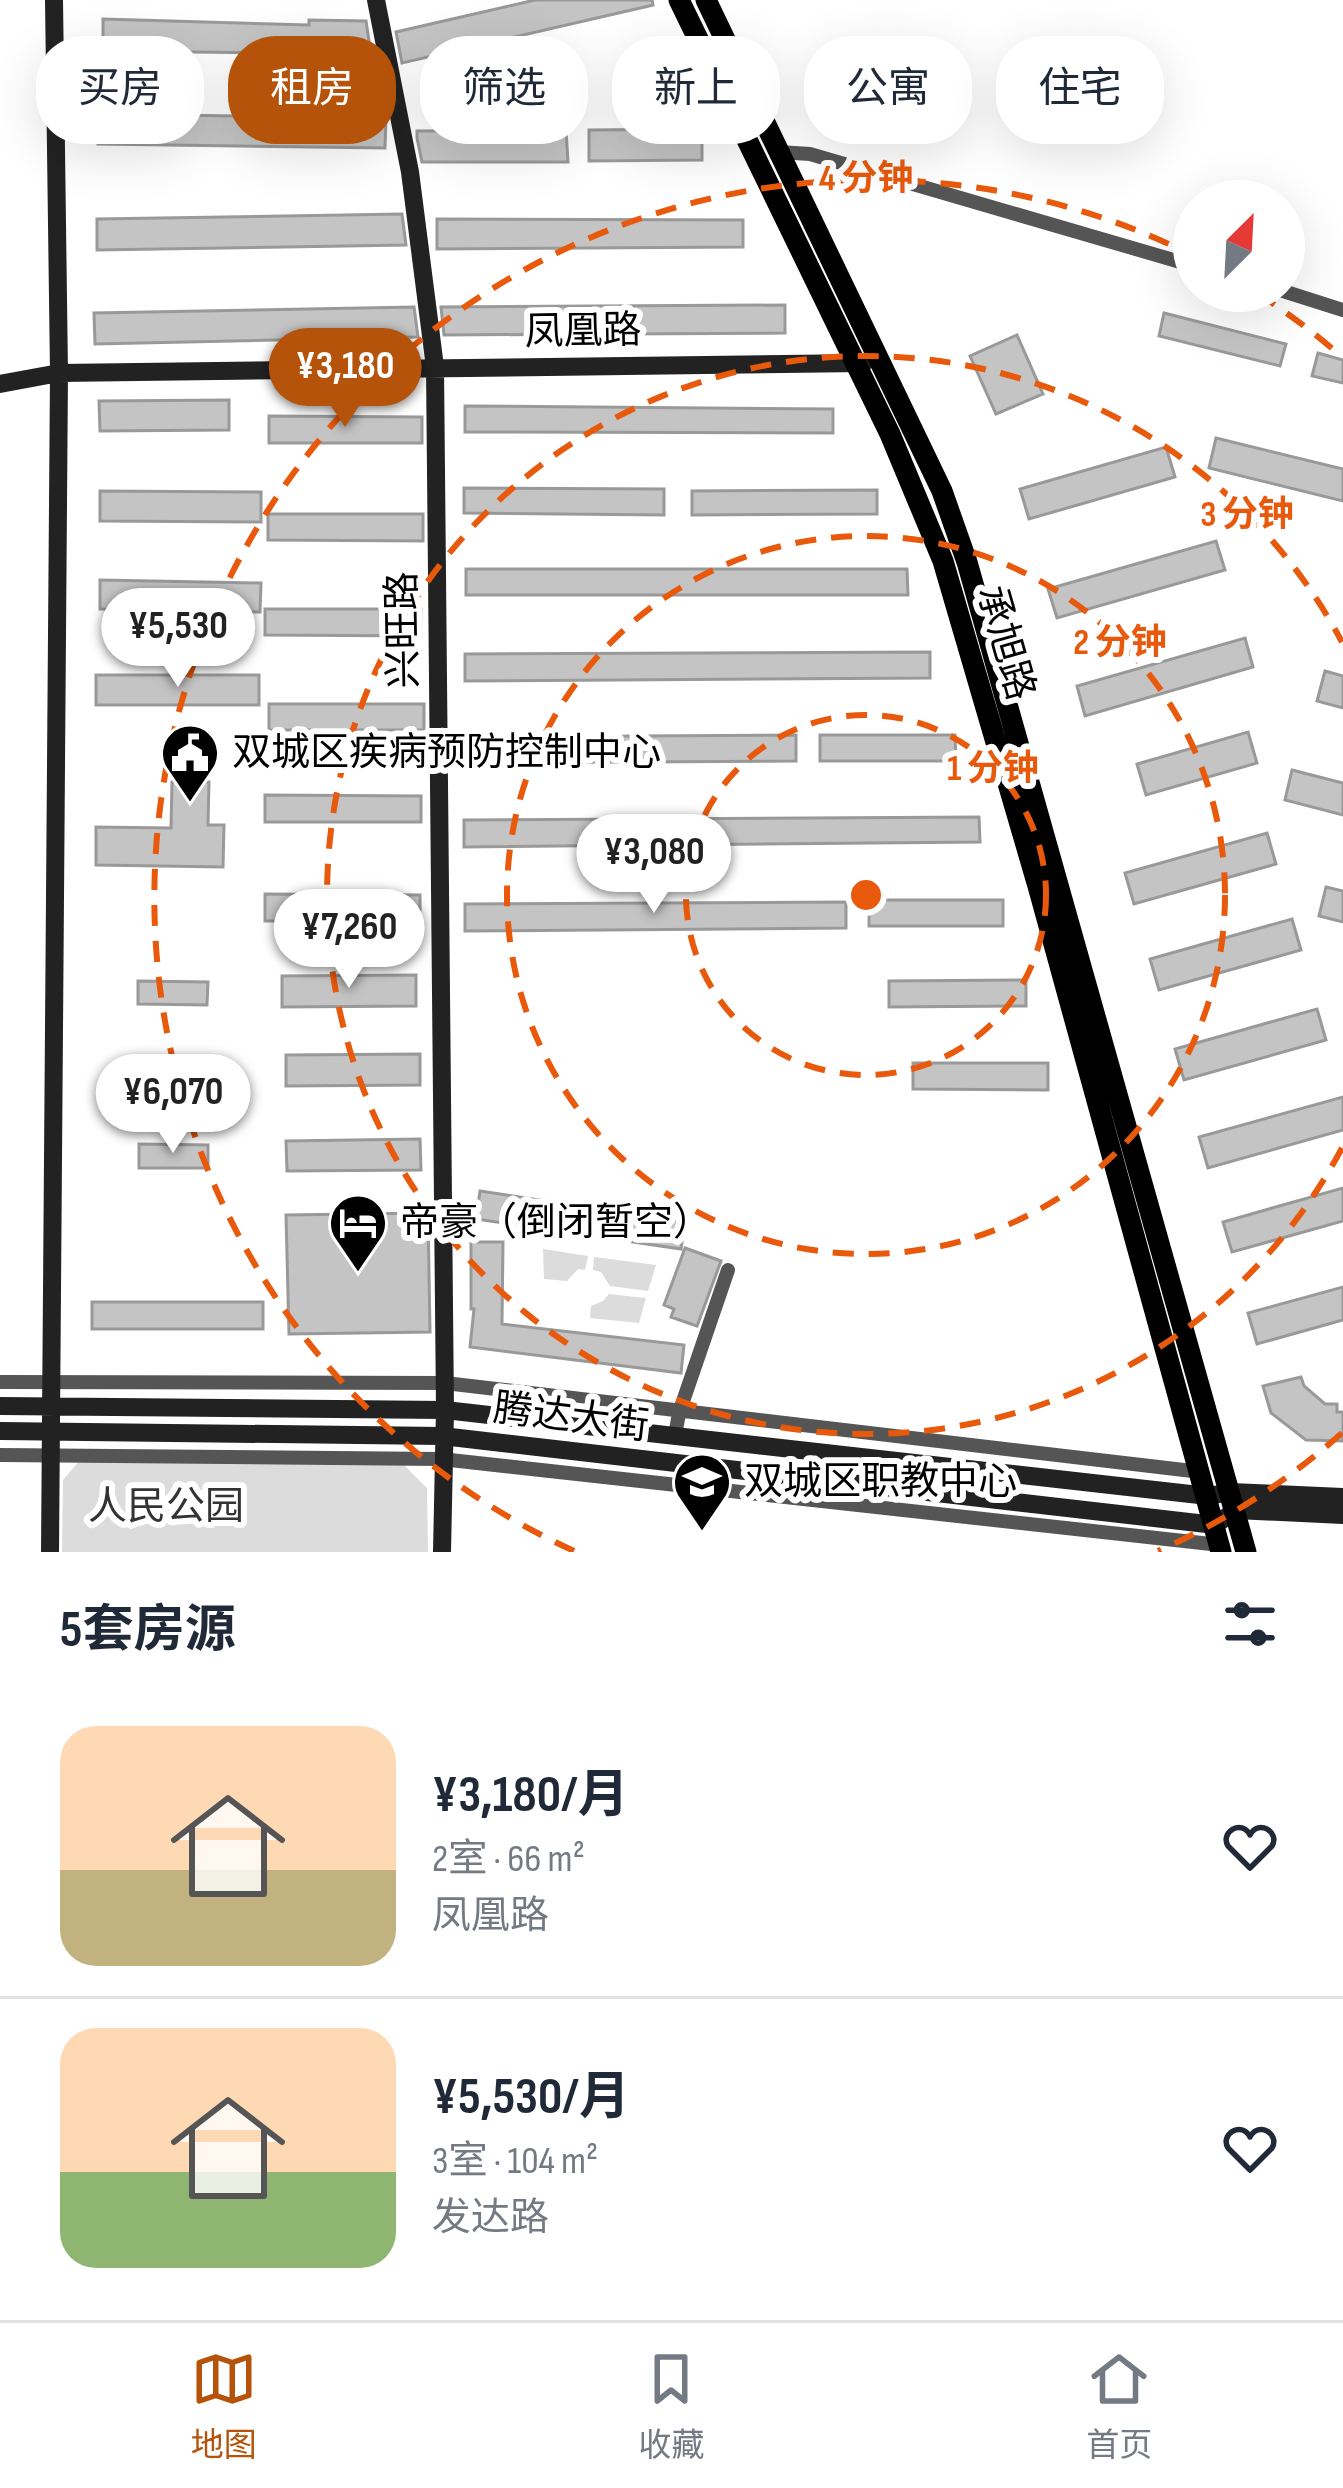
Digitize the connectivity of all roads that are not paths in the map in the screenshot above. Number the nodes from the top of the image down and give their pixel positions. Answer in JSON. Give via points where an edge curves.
{"nodes":[{"id":1,"x":54,"y":0,"type":"edge"},
{"id":2,"x":376,"y":0,"type":"edge"},
{"id":3,"x":679,"y":0,"type":"edge"},
{"id":4,"x":706,"y":0,"type":"edge"},
{"id":5,"x":779,"y":152,"type":"junction"},
{"id":6,"x":1173,"y":260,"type":"edge"},
{"id":7,"x":1305,"y":298,"type":"edge"},
{"id":8,"x":1343,"y":310,"type":"edge"},
{"id":9,"x":854,"y":363,"type":"junction"},
{"id":10,"x":881,"y":363,"type":"junction"},
{"id":11,"x":435,"y":367,"type":"junction"},
{"id":12,"x":59,"y":373,"type":"junction"},
{"id":13,"x":0,"y":384,"type":"edge"},
{"id":14,"x":728,"y":1270,"type":"dead end"},
{"id":15,"x":0,"y":1382,"type":"edge"},
{"id":16,"x":52,"y":1382,"type":"junction"},
{"id":17,"x":445,"y":1383,"type":"junction"},
{"id":18,"x":0,"y":1406,"type":"edge"},
{"id":19,"x":52,"y":1407,"type":"junction"},
{"id":20,"x":445,"y":1410,"type":"junction"},
{"id":21,"x":679,"y":1413,"type":"junction"},
{"id":22,"x":0,"y":1431,"type":"edge"},
{"id":23,"x":51,"y":1431,"type":"junction"},
{"id":24,"x":442,"y":1436,"type":"junction"},
{"id":25,"x":675,"y":1436,"type":"junction"},
{"id":26,"x":0,"y":1455,"type":"edge"},
{"id":27,"x":51,"y":1455,"type":"junction"},
{"id":28,"x":441,"y":1459,"type":"junction"},
{"id":29,"x":1201,"y":1472,"type":"junction"},
{"id":30,"x":1208,"y":1496,"type":"junction"},
{"id":31,"x":1343,"y":1497,"type":"edge"},
{"id":32,"x":1233,"y":1501,"type":"junction"},
{"id":33,"x":1343,"y":1515,"type":"edge"},
{"id":34,"x":1219,"y":1541,"type":"edge"},
{"id":35,"x":50,"y":1552,"type":"edge"},
{"id":36,"x":442,"y":1552,"type":"edge"},
{"id":37,"x":1246,"y":1552,"type":"edge"}],
"edges":[{"from":1,"to":12,"type":"street"},
{"from":2,"to":11,"type":"street","name":"兴旺路","via":[[410,172]]},
{"from":3,"to":9,"type":"main road","name":"承旭路"},
{"from":4,"to":5,"type":"main road","name":"承旭路"},
{"from":5,"to":6,"type":"street","via":[[810,154]]},
{"from":5,"to":10,"type":"main road","name":"承旭路"},
{"from":7,"to":8,"type":"street"},
{"from":9,"to":10,"type":"street","name":"凤凰路"},
{"from":9,"to":11,"type":"street","name":"凤凰路"},
{"from":9,"to":29,"type":"main road","name":"承旭路","via":[[944,561]]},
{"from":10,"to":32,"type":"main road","name":"承旭路","via":[[967,562]]},
{"from":11,"to":12,"type":"street","name":"凤凰路"},
{"from":11,"to":17,"type":"street","name":"兴旺路"},
{"from":12,"to":13,"type":"street","name":"凤凰路"},
{"from":12,"to":16,"type":"street"},
{"from":14,"to":21,"type":"street"},
{"from":15,"to":16,"type":"street"},
{"from":16,"to":17,"type":"street"},
{"from":16,"to":19,"type":"street"},
{"from":17,"to":20,"type":"street","name":"兴旺路"},
{"from":17,"to":21,"type":"street"},
{"from":18,"to":19,"type":"street","name":"腾达大街"},
{"from":19,"to":20,"type":"street","name":"腾达大街"},
{"from":19,"to":23,"type":"street"},
{"from":20,"to":24,"type":"street","name":"兴旺路"},
{"from":20,"to":25,"type":"street","name":"腾达大街"},
{"from":21,"to":25,"type":"street"},
{"from":21,"to":29,"type":"street"},
{"from":22,"to":23,"type":"street","name":"腾达大街"},
{"from":23,"to":24,"type":"street","name":"腾达大街"},
{"from":23,"to":27,"type":"street"},
{"from":24,"to":28,"type":"street","name":"兴旺路"},
{"from":24,"to":34,"type":"street","name":"腾达大街"},
{"from":25,"to":30,"type":"street","name":"腾达大街"},
{"from":26,"to":27,"type":"street"},
{"from":27,"to":28,"type":"street"},
{"from":27,"to":35,"type":"street"},
{"from":28,"to":34,"type":"street"},
{"from":28,"to":36,"type":"street","name":"兴旺路"},
{"from":29,"to":30,"type":"main road","name":"承旭路"},
{"from":30,"to":32,"type":"street","name":"腾达大街"},
{"from":30,"to":34,"type":"main road","name":"承旭路"},
{"from":31,"to":32,"type":"street","name":"腾达大街"},
{"from":32,"to":33,"type":"street","name":"腾达大街"},
{"from":32,"to":34,"type":"street"},
{"from":32,"to":37,"type":"main road","name":"承旭路"}]}
